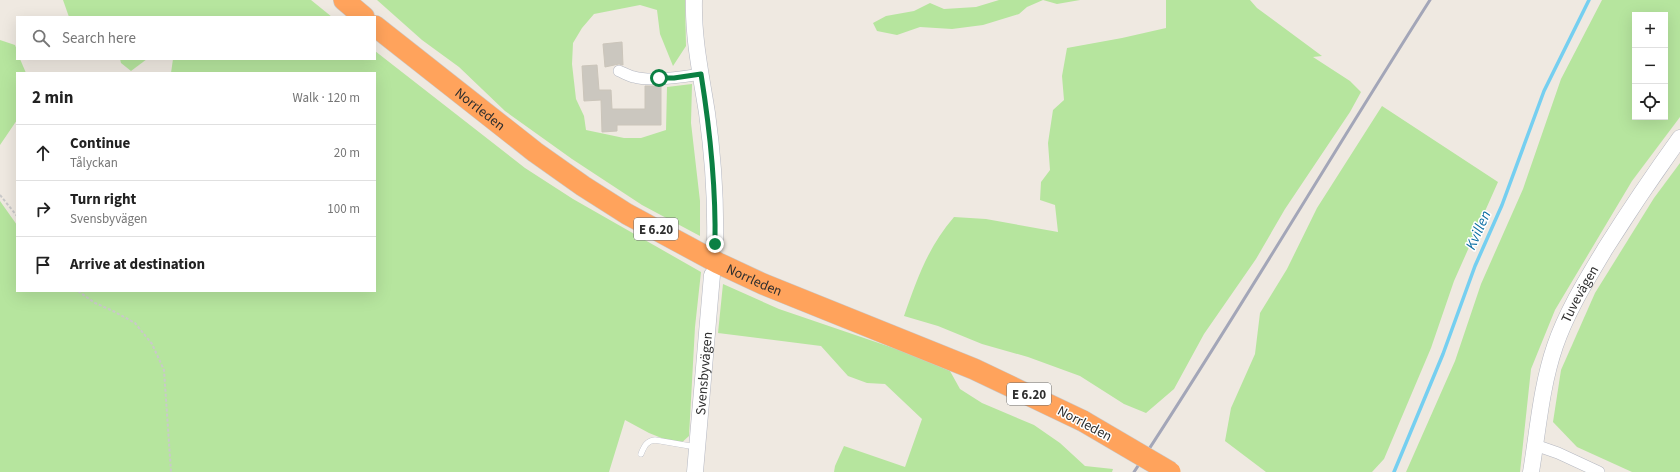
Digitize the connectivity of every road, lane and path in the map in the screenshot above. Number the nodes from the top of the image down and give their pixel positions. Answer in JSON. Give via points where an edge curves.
{"nodes":[{"id":1,"x":344,"y":0,"type":"edge"},
{"id":2,"x":694,"y":0,"type":"edge"},
{"id":3,"x":363,"y":16,"type":"edge"},
{"id":4,"x":376,"y":27,"type":"edge"},
{"id":5,"x":619,"y":72,"type":"dead end"},
{"id":6,"x":701,"y":74,"type":"junction"},
{"id":7,"x":1680,"y":138,"type":"edge"},
{"id":8,"x":0,"y":195,"type":"edge"},
{"id":9,"x":16,"y":215,"type":"edge"},
{"id":10,"x":715,"y":244,"type":"dead end"},
{"id":11,"x":712,"y":275,"type":"dead end"},
{"id":12,"x":79,"y":292,"type":"edge"},
{"id":13,"x":1535,"y":445,"type":"junction"},
{"id":14,"x":697,"y":447,"type":"junction"},
{"id":15,"x":641,"y":454,"type":"dead end"},
{"id":16,"x":171,"y":472,"type":"edge"},
{"id":17,"x":694,"y":472,"type":"edge"},
{"id":18,"x":1170,"y":472,"type":"edge"},
{"id":19,"x":1531,"y":472,"type":"edge"},
{"id":20,"x":1599,"y":472,"type":"edge"}],
"edges":[{"from":1,"to":3,"type":"highway"},
{"from":2,"to":6,"type":"street"},
{"from":4,"to":18,"type":"highway","name":"Norrleden","number":"E 6.20","bridge":true,"via":[[508,131],[583,186],[627,214],[756,281],[974,369],[1083,421]]},
{"from":5,"to":6,"type":"street","via":[[634,78],[646,79]]},
{"from":6,"to":10,"type":"street","via":[[712,154],[716,207]]},
{"from":7,"to":13,"type":"street","name":"Tuvevägen","via":[[1623,221],[1571,307],[1548,367]]},
{"from":8,"to":9,"type":"path"},
{"from":11,"to":14,"type":"street","name":"Svensbyvägen"},
{"from":12,"to":16,"type":"path","via":[[134,323],[152,344],[164,370]]},
{"from":13,"to":19,"type":"street","name":"Tuvevägen"},
{"from":13,"to":20,"type":"street"},
{"from":14,"to":15,"type":"lane","via":[[655,440],[644,446]]},
{"from":14,"to":17,"type":"street","name":"Svensbyvägen"}]}
